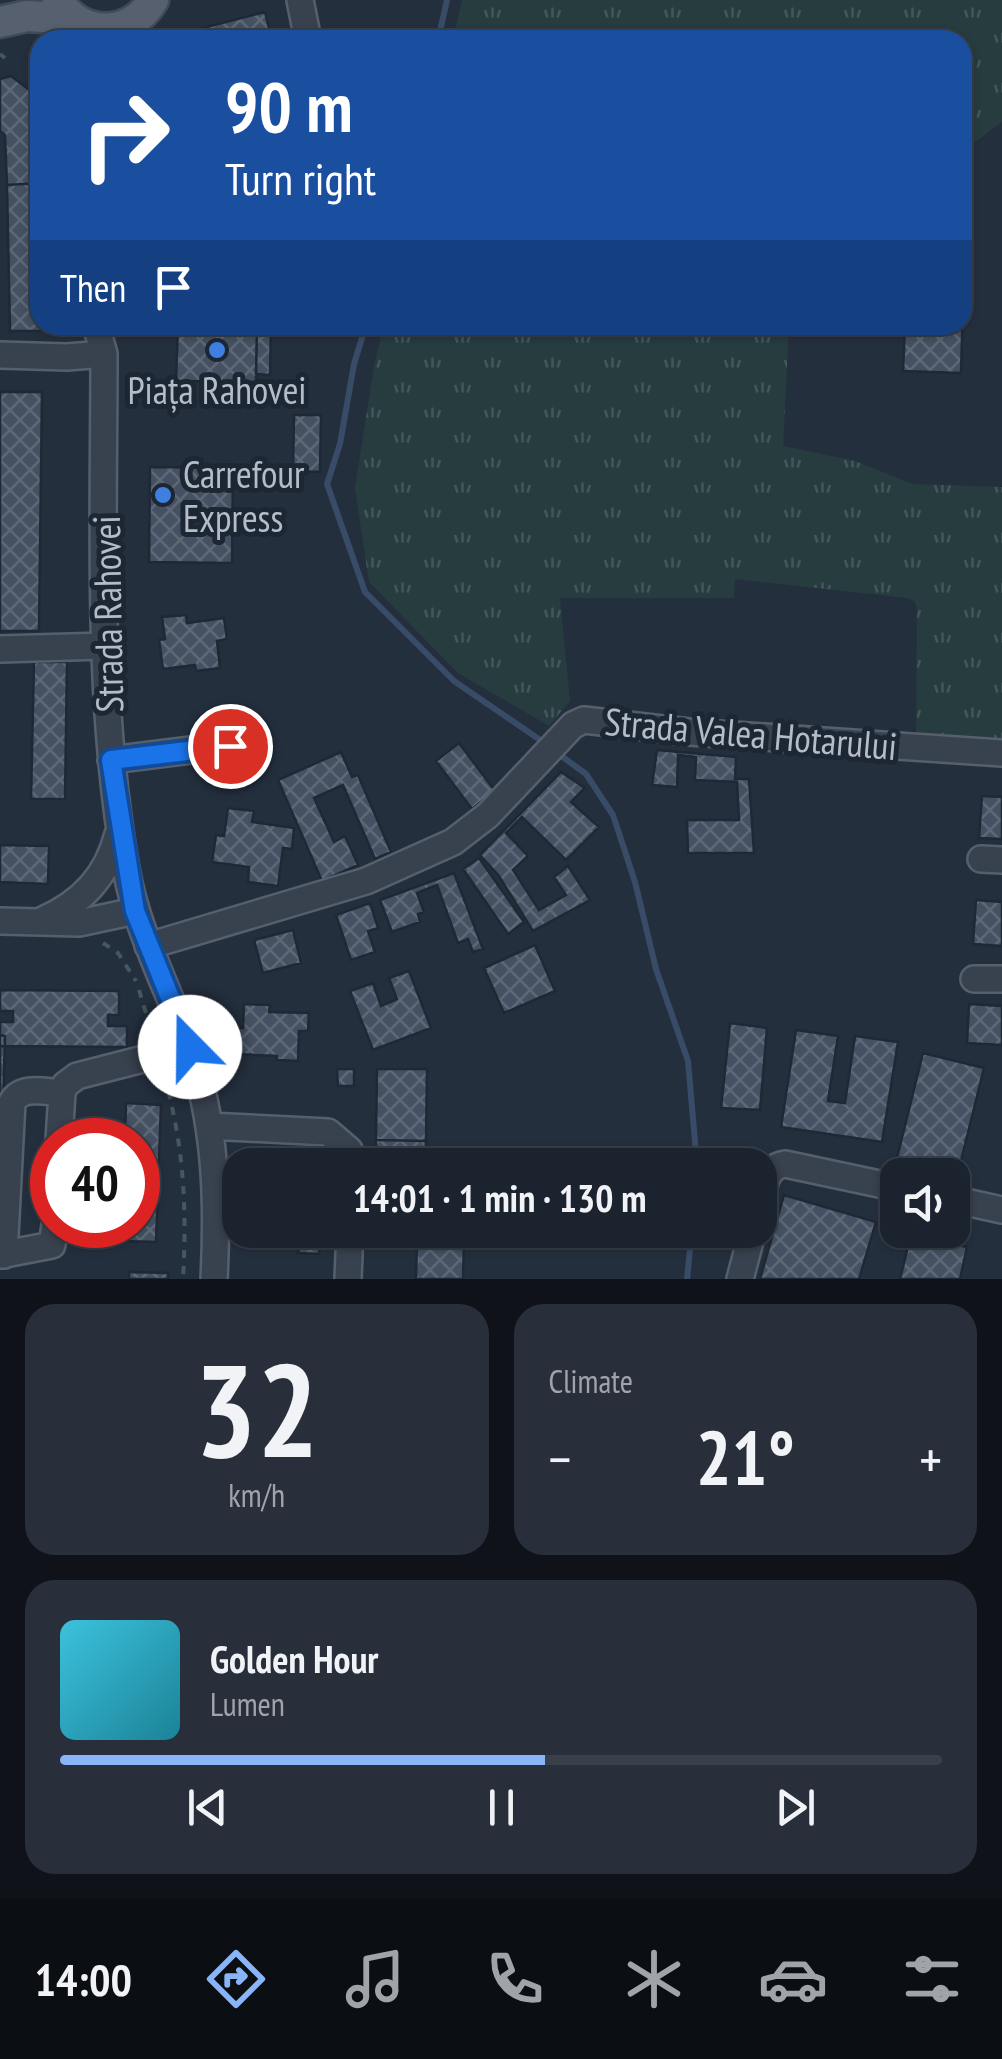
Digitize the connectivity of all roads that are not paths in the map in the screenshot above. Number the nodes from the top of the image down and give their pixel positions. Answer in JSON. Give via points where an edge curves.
{"nodes":[{"id":1,"x":300,"y":0,"type":"edge"},
{"id":2,"x":153,"y":2,"type":"edge"},
{"id":3,"x":71,"y":20,"type":"edge"},
{"id":4,"x":0,"y":22,"type":"edge"},
{"id":5,"x":140,"y":30,"type":"edge"},
{"id":6,"x":306,"y":30,"type":"edge"},
{"id":7,"x":99,"y":335,"type":"edge"},
{"id":8,"x":112,"y":335,"type":"edge"},
{"id":9,"x":104,"y":354,"type":"junction"},
{"id":10,"x":0,"y":355,"type":"edge"},
{"id":11,"x":106,"y":646,"type":"junction"},
{"id":12,"x":0,"y":649,"type":"edge"},
{"id":13,"x":230,"y":746,"type":"dead end"},
{"id":14,"x":1002,"y":753,"type":"edge"},
{"id":15,"x":111,"y":760,"type":"junction"},
{"id":16,"x":120,"y":829,"type":"junction"},
{"id":17,"x":135,"y":911,"type":"junction"},
{"id":18,"x":0,"y":921,"type":"edge"},
{"id":19,"x":39,"y":922,"type":"junction"},
{"id":20,"x":148,"y":946,"type":"junction"},
{"id":21,"x":974,"y":979,"type":"dead end"},
{"id":22,"x":1002,"y":979,"type":"edge"},
{"id":23,"x":190,"y":1047,"type":"junction"},
{"id":24,"x":62,"y":1093,"type":"junction"},
{"id":25,"x":61,"y":1118,"type":"edge"},
{"id":26,"x":210,"y":1126,"type":"junction"},
{"id":27,"x":347,"y":1148,"type":"edge"},
{"id":28,"x":777,"y":1166,"type":"edge"},
{"id":29,"x":880,"y":1184,"type":"edge"},
{"id":30,"x":970,"y":1203,"type":"edge"},
{"id":31,"x":1002,"y":1210,"type":"edge"},
{"id":32,"x":34,"y":1248,"type":"edge"},
{"id":33,"x":349,"y":1248,"type":"edge"},
{"id":34,"x":748,"y":1248,"type":"edge"},
{"id":35,"x":2,"y":1255,"type":"edge"},
{"id":36,"x":214,"y":1279,"type":"edge"},
{"id":37,"x":348,"y":1279,"type":"edge"},
{"id":38,"x":740,"y":1279,"type":"edge"}],
"edges":[{"from":1,"to":6,"type":"street"},
{"from":2,"to":3,"type":"main road","via":[[124,27],[92,28]]},
{"from":2,"to":5,"type":"street"},
{"from":3,"to":4,"type":"main road","via":[[27,16]]},
{"from":7,"to":9,"type":"street","name":"Strada Rahovei"},
{"from":8,"to":9,"type":"street","name":"Strada Rahovei"},
{"from":9,"to":10,"type":"street"},
{"from":9,"to":11,"type":"street","name":"Strada Rahovei"},
{"from":11,"to":12,"type":"street"},
{"from":11,"to":15,"type":"street","name":"Strada Rahovei"},
{"from":13,"to":15,"type":"street"},
{"from":14,"to":20,"type":"street","name":"Strada Valea Hotarului","via":[[689,732],[596,719],[573,725],[453,842],[366,881]]},
{"from":15,"to":16,"type":"street","name":"Strada Rahovei"},
{"from":16,"to":17,"type":"street","name":"Strada Rahovei"},
{"from":16,"to":19,"type":"street","via":[[97,882],[66,910]]},
{"from":17,"to":19,"type":"street","via":[[80,923]]},
{"from":17,"to":20,"type":"street","name":"Strada Rahovei"},
{"from":18,"to":19,"type":"street"},
{"from":20,"to":23,"type":"street","name":"Strada Rahovei"},
{"from":21,"to":22,"type":"street"},
{"from":23,"to":24,"type":"street","via":[[77,1076]]},
{"from":23,"to":26,"type":"street","name":"Strada Rahovei"},
{"from":24,"to":25,"type":"street"},
{"from":24,"to":35,"type":"street","via":[[25,1091],[12,1102]]},
{"from":26,"to":27,"type":"street","via":[[328,1132]]},
{"from":26,"to":36,"type":"street","name":"Strada Rahovei"},
{"from":28,"to":29,"type":"street"},
{"from":30,"to":31,"type":"street"},
{"from":32,"to":35,"type":"street"},
{"from":33,"to":37,"type":"street"},
{"from":34,"to":38,"type":"street"}]}
